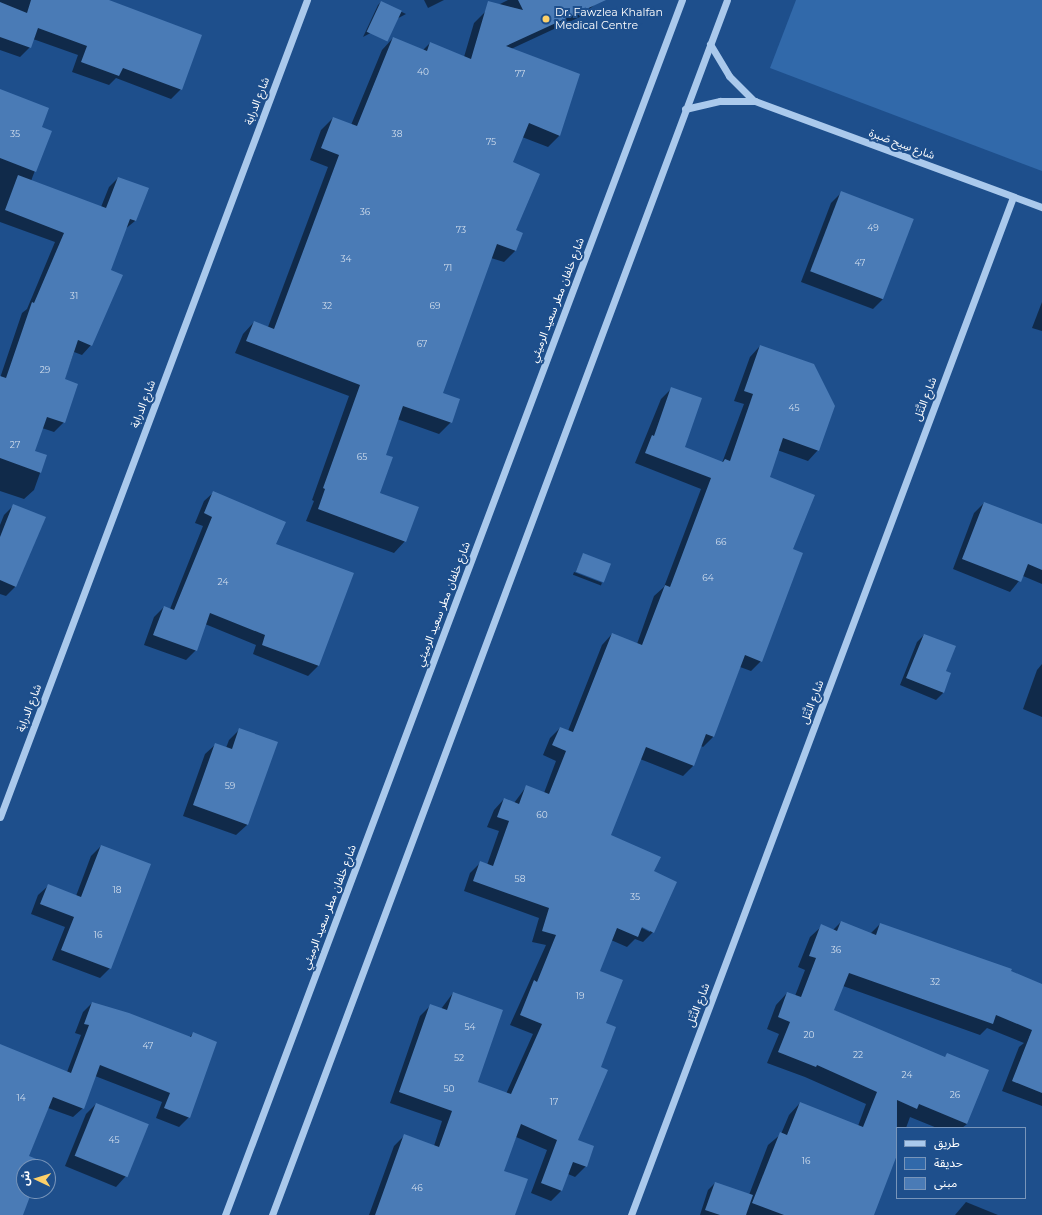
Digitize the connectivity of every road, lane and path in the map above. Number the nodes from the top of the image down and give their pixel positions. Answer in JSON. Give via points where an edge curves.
{"nodes":[{"id":1,"x":307,"y":0,"type":"edge"},
{"id":2,"x":682,"y":0,"type":"edge"},
{"id":3,"x":727,"y":0,"type":"edge"},
{"id":4,"x":710,"y":44,"type":"junction"},
{"id":5,"x":755,"y":101,"type":"junction"},
{"id":6,"x":685,"y":109,"type":"junction"},
{"id":7,"x":1013,"y":197,"type":"junction"},
{"id":8,"x":1042,"y":207,"type":"edge"},
{"id":9,"x":0,"y":816,"type":"edge"},
{"id":10,"x":225,"y":1215,"type":"edge"},
{"id":11,"x":272,"y":1215,"type":"edge"},
{"id":12,"x":631,"y":1215,"type":"edge"}],
"edges":[{"from":1,"to":9,"type":"street","name":"شارع الدرابة"},
{"from":2,"to":10,"type":"street","name":"شارع خلفان مطر سعيد الرميثي"},
{"from":3,"to":4,"type":"street"},
{"from":4,"to":5,"type":"street","name":"شارع سِيح صَبرة","via":[[729,76]]},
{"from":4,"to":6,"type":"street"},
{"from":5,"to":6,"type":"street","name":"شارع سِيح صَبرة","via":[[720,101]]},
{"from":5,"to":7,"type":"street","name":"شارع سِيح صَبرة"},
{"from":6,"to":11,"type":"street"},
{"from":7,"to":8,"type":"street","name":"شارع سِيح صَبرة"},
{"from":7,"to":12,"type":"street","name":"شارع النَّتَل"}]}
